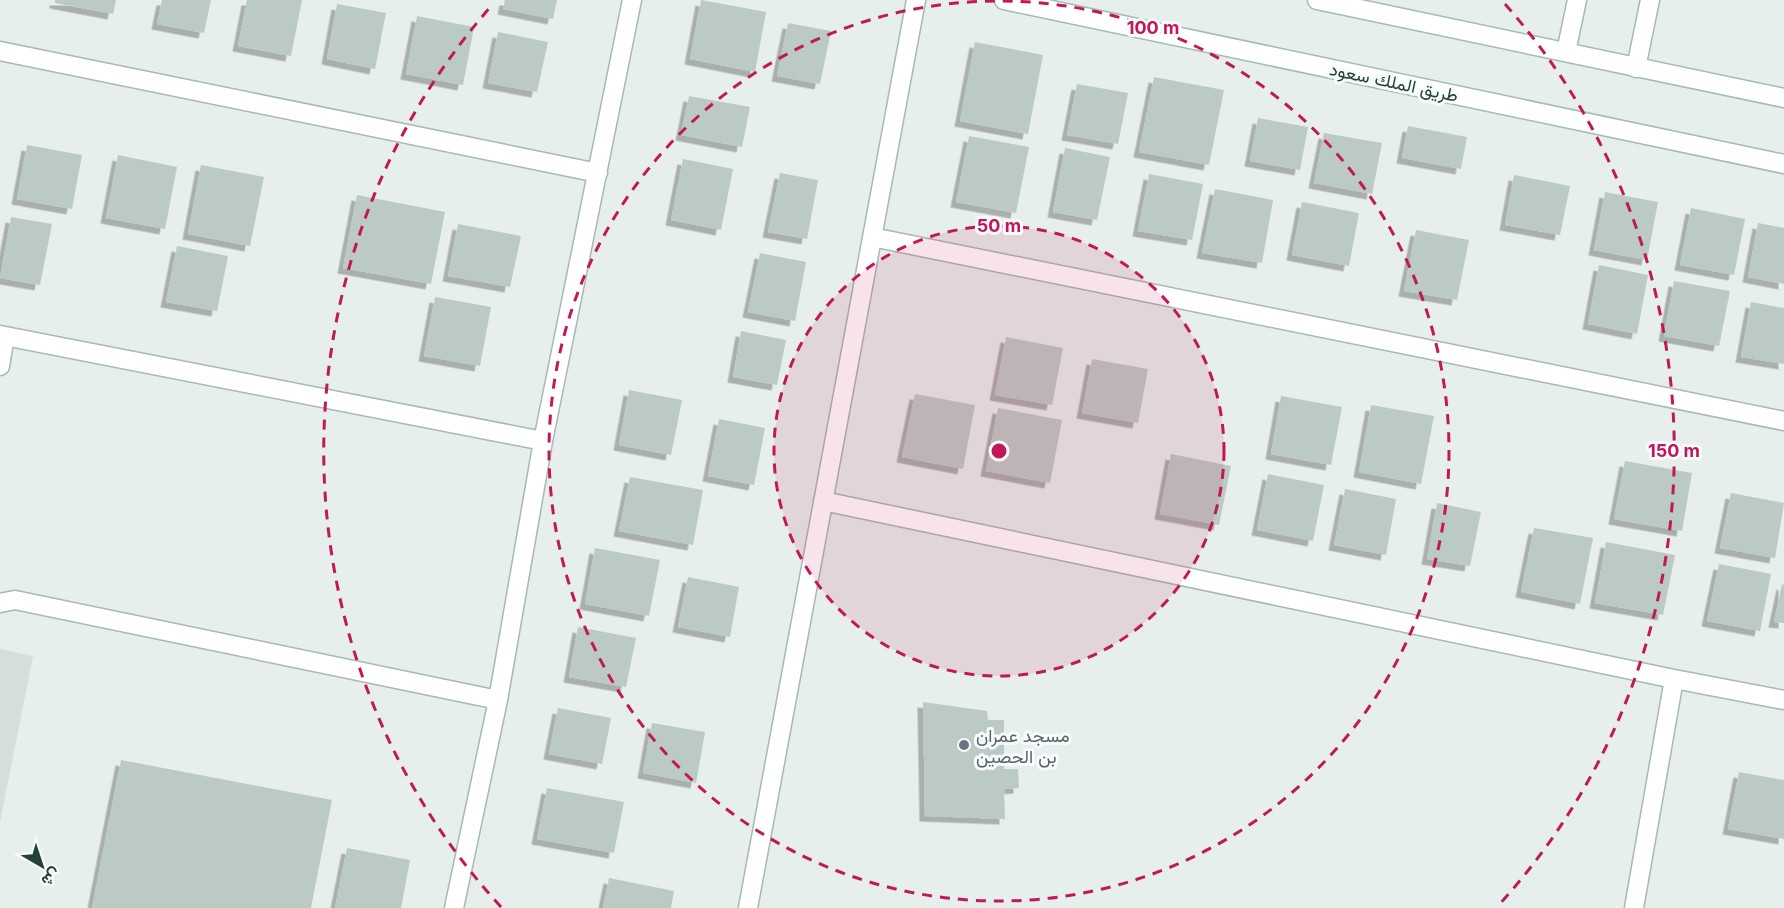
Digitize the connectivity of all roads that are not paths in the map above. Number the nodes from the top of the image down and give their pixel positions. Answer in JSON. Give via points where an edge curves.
{"nodes":[{"id":1,"x":632,"y":0,"type":"edge"},
{"id":2,"x":916,"y":0,"type":"edge"},
{"id":3,"x":1004,"y":0,"type":"edge"},
{"id":4,"x":1317,"y":0,"type":"edge"},
{"id":5,"x":1577,"y":0,"type":"edge"},
{"id":6,"x":1650,"y":0,"type":"edge"},
{"id":7,"x":0,"y":51,"type":"edge"},
{"id":8,"x":1566,"y":52,"type":"junction"},
{"id":9,"x":1636,"y":68,"type":"junction"},
{"id":10,"x":1784,"y":98,"type":"edge"},
{"id":11,"x":1784,"y":164,"type":"edge"},
{"id":12,"x":598,"y":173,"type":"junction"},
{"id":13,"x":872,"y":237,"type":"junction"},
{"id":14,"x":2,"y":336,"type":"edge"},
{"id":15,"x":0,"y":366,"type":"edge"},
{"id":16,"x":1784,"y":421,"type":"edge"},
{"id":17,"x":543,"y":441,"type":"junction"},
{"id":18,"x":823,"y":501,"type":"junction"},
{"id":19,"x":0,"y":603,"type":"edge"},
{"id":20,"x":1674,"y":679,"type":"junction"},
{"id":21,"x":498,"y":700,"type":"junction"},
{"id":22,"x":1784,"y":700,"type":"edge"},
{"id":23,"x":454,"y":908,"type":"edge"},
{"id":24,"x":748,"y":908,"type":"edge"},
{"id":25,"x":1634,"y":908,"type":"edge"}],
"edges":[{"from":1,"to":12,"type":"street"},
{"from":2,"to":13,"type":"street"},
{"from":3,"to":11,"type":"street","name":"طريق الملك سعود"},
{"from":4,"to":8,"type":"street"},
{"from":5,"to":8,"type":"street"},
{"from":6,"to":9,"type":"street"},
{"from":7,"to":12,"type":"street"},
{"from":8,"to":9,"type":"street"},
{"from":9,"to":10,"type":"street"},
{"from":12,"to":17,"type":"street"},
{"from":13,"to":16,"type":"street"},
{"from":13,"to":18,"type":"street"},
{"from":14,"to":15,"type":"street"},
{"from":14,"to":17,"type":"street"},
{"from":17,"to":21,"type":"street"},
{"from":18,"to":20,"type":"street"},
{"from":18,"to":24,"type":"street"},
{"from":19,"to":21,"type":"street","via":[[15,600]]},
{"from":20,"to":22,"type":"street"},
{"from":20,"to":25,"type":"street"},
{"from":21,"to":23,"type":"street"}]}
